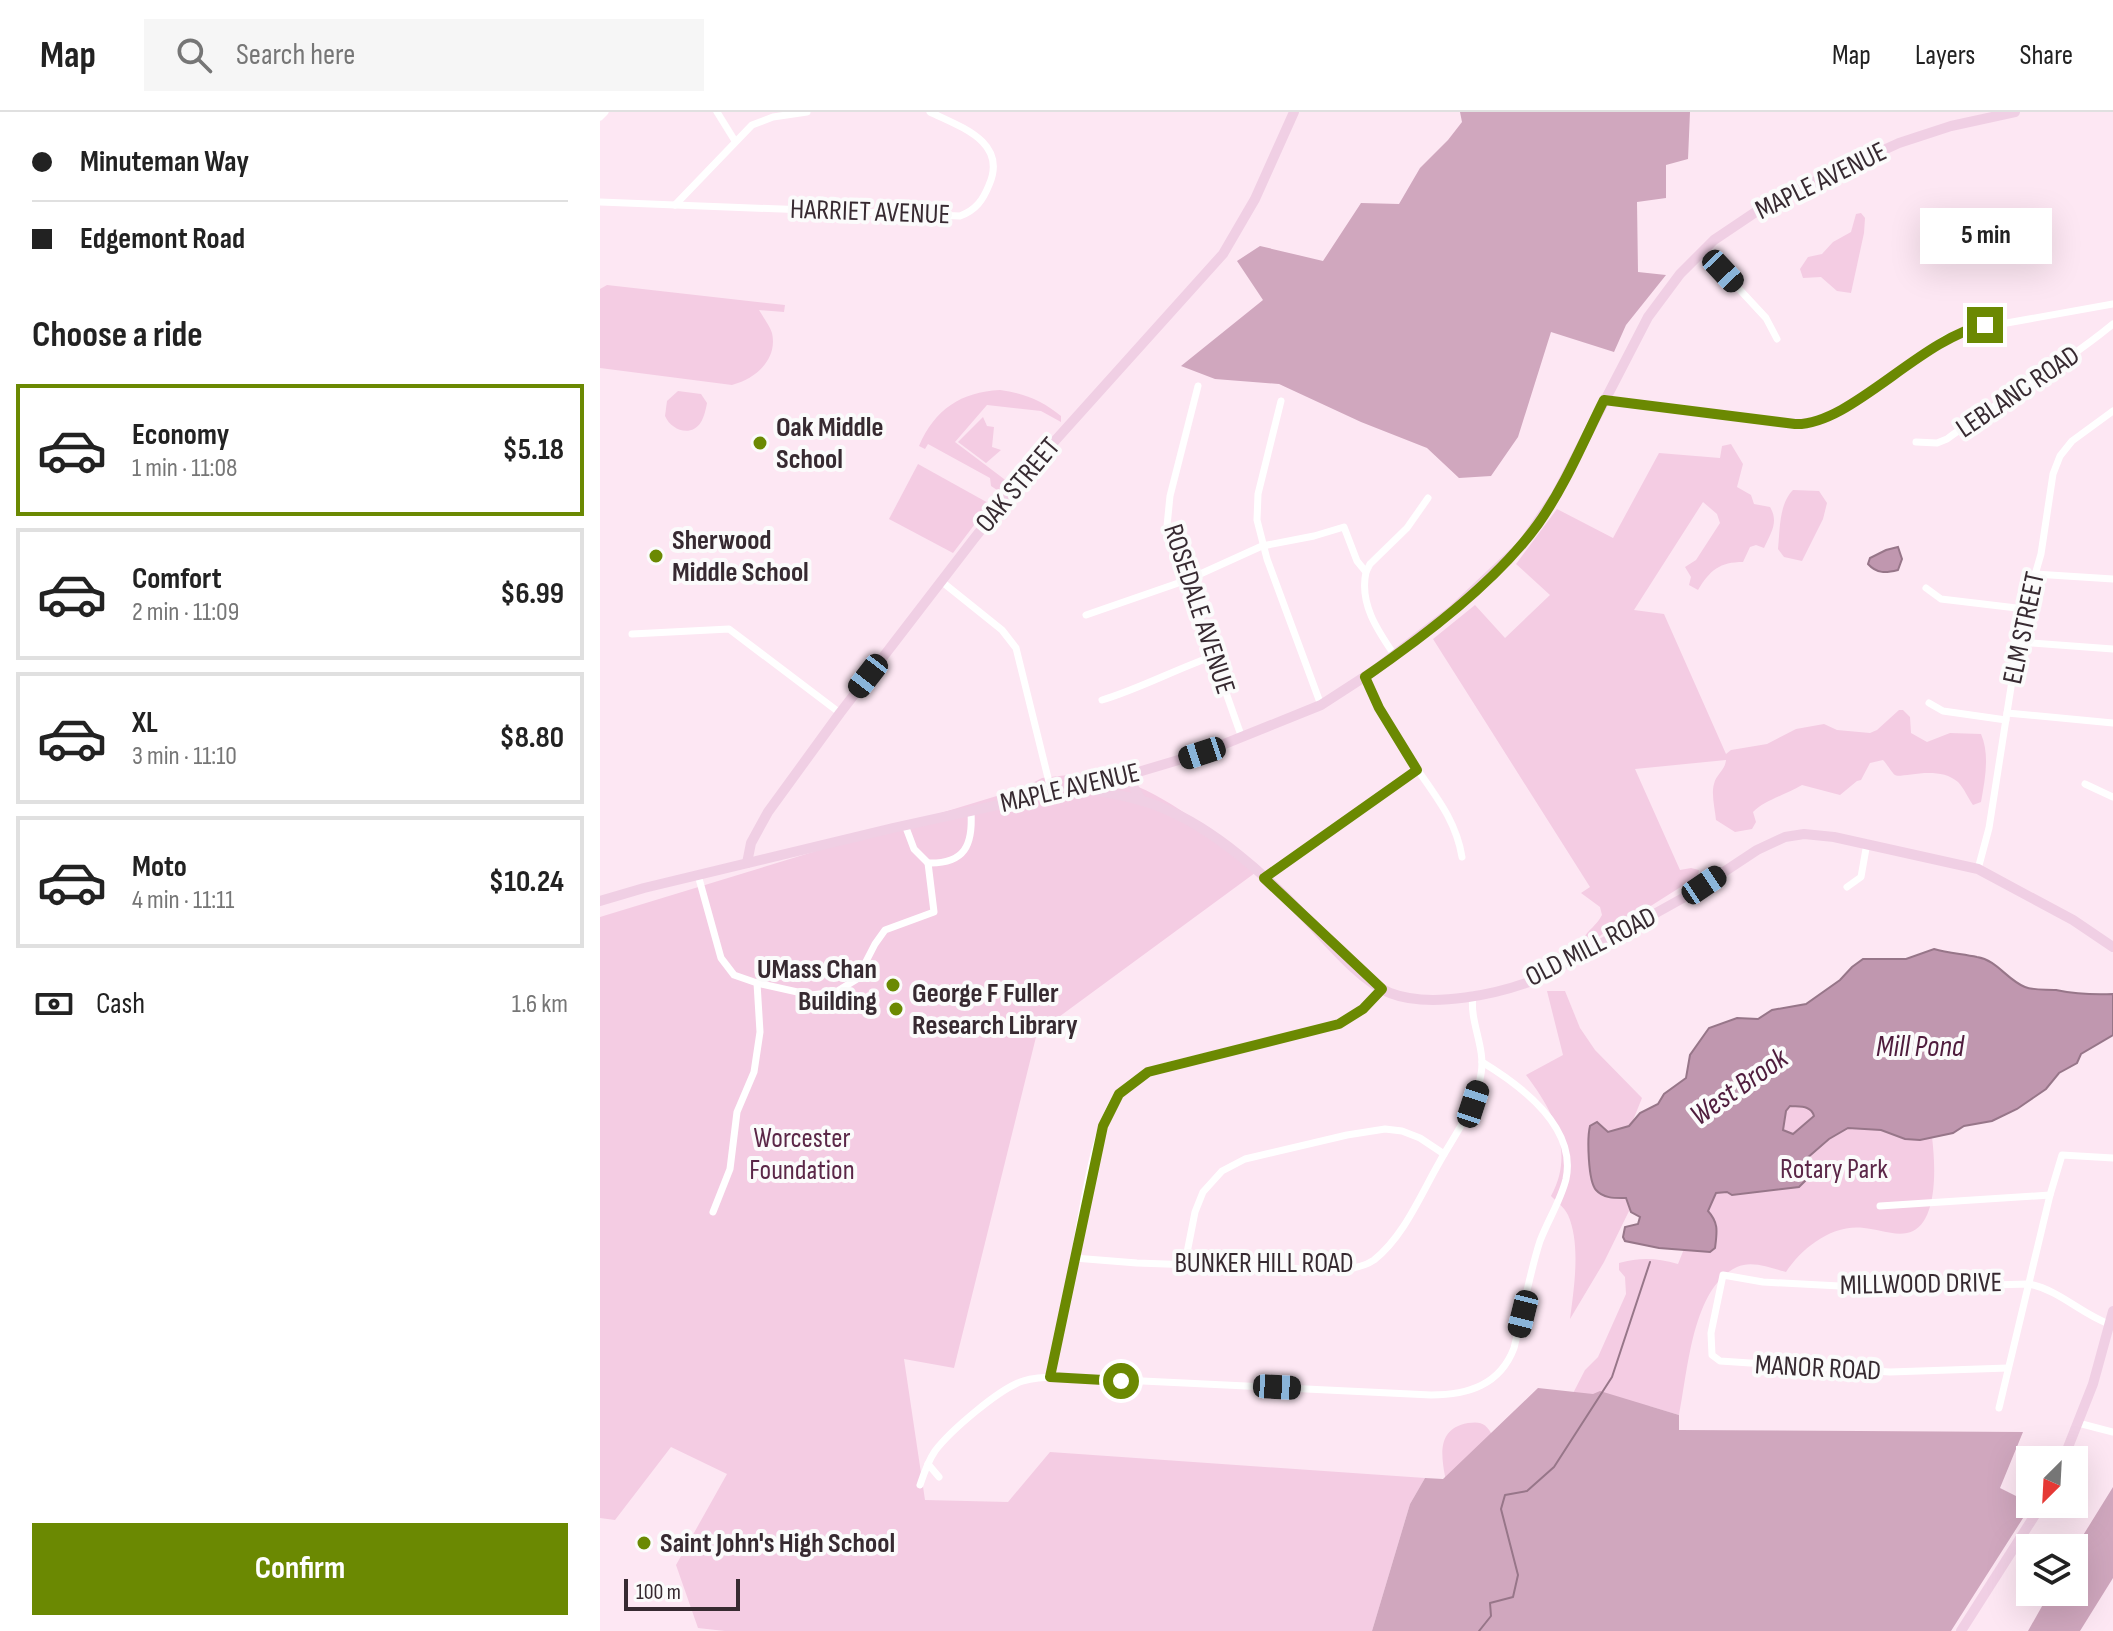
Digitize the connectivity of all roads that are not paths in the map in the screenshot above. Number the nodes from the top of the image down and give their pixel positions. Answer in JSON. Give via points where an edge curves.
{"nodes":[{"id":1,"x":605,"y":112,"type":"edge"},
{"id":2,"x":717,"y":112,"type":"edge"},
{"id":3,"x":807,"y":112,"type":"edge"},
{"id":4,"x":930,"y":112,"type":"edge"},
{"id":5,"x":1294,"y":112,"type":"edge"},
{"id":6,"x":2015,"y":112,"type":"edge"},
{"id":7,"x":2006,"y":113,"type":"edge"},
{"id":8,"x":600,"y":117,"type":"edge"},
{"id":9,"x":735,"y":141,"type":"junction"},
{"id":10,"x":600,"y":202,"type":"edge"},
{"id":11,"x":675,"y":205,"type":"junction"},
{"id":12,"x":1703,"y":250,"type":"junction"},
{"id":13,"x":2113,"y":304,"type":"edge"},
{"id":14,"x":2113,"y":324,"type":"edge"},
{"id":15,"x":1777,"y":339,"type":"dead end"},
{"id":16,"x":1198,"y":386,"type":"dead end"},
{"id":17,"x":1604,"y":400,"type":"junction"},
{"id":18,"x":1281,"y":401,"type":"dead end"},
{"id":19,"x":2113,"y":411,"type":"edge"},
{"id":20,"x":1916,"y":442,"type":"dead end"},
{"id":21,"x":1428,"y":498,"type":"dead end"},
{"id":22,"x":1262,"y":546,"type":"junction"},
{"id":23,"x":1366,"y":572,"type":"junction"},
{"id":24,"x":2035,"y":574,"type":"junction"},
{"id":25,"x":2113,"y":579,"type":"edge"},
{"id":26,"x":1187,"y":580,"type":"junction"},
{"id":27,"x":941,"y":581,"type":"junction"},
{"id":28,"x":1926,"y":588,"type":"dead end"},
{"id":29,"x":2025,"y":609,"type":"junction"},
{"id":30,"x":1086,"y":615,"type":"dead end"},
{"id":31,"x":632,"y":634,"type":"dead end"},
{"id":32,"x":2018,"y":642,"type":"junction"},
{"id":33,"x":2113,"y":649,"type":"edge"},
{"id":34,"x":1395,"y":656,"type":"junction"},
{"id":35,"x":1211,"y":657,"type":"junction"},
{"id":36,"x":1365,"y":677,"type":"junction"},
{"id":37,"x":1102,"y":700,"type":"dead end"},
{"id":38,"x":1929,"y":703,"type":"dead end"},
{"id":39,"x":1321,"y":705,"type":"junction"},
{"id":40,"x":840,"y":713,"type":"junction"},
{"id":41,"x":2007,"y":716,"type":"junction"},
{"id":42,"x":2113,"y":723,"type":"edge"},
{"id":43,"x":1242,"y":738,"type":"junction"},
{"id":44,"x":1417,"y":770,"type":"junction"},
{"id":45,"x":1130,"y":775,"type":"junction"},
{"id":46,"x":1117,"y":779,"type":"junction"},
{"id":47,"x":2085,"y":784,"type":"dead end"},
{"id":48,"x":1082,"y":788,"type":"junction"},
{"id":49,"x":1052,"y":794,"type":"junction"},
{"id":50,"x":1121,"y":795,"type":"junction"},
{"id":51,"x":2113,"y":797,"type":"edge"},
{"id":52,"x":1142,"y":801,"type":"junction"},
{"id":53,"x":971,"y":812,"type":"junction"},
{"id":54,"x":905,"y":825,"type":"junction"},
{"id":55,"x":1867,"y":843,"type":"junction"},
{"id":56,"x":1462,"y":857,"type":"dead end"},
{"id":57,"x":747,"y":863,"type":"junction"},
{"id":58,"x":928,"y":863,"type":"junction"},
{"id":59,"x":1978,"y":869,"type":"junction"},
{"id":60,"x":698,"y":875,"type":"junction"},
{"id":61,"x":1264,"y":878,"type":"junction"},
{"id":62,"x":1847,"y":887,"type":"dead end"},
{"id":63,"x":600,"y":901,"type":"edge"},
{"id":64,"x":2113,"y":947,"type":"edge"},
{"id":65,"x":757,"y":983,"type":"junction"},
{"id":66,"x":1382,"y":989,"type":"junction"},
{"id":67,"x":1473,"y":995,"type":"junction"},
{"id":68,"x":1482,"y":1062,"type":"junction"},
{"id":69,"x":1444,"y":1154,"type":"junction"},
{"id":70,"x":2113,"y":1158,"type":"edge"},
{"id":71,"x":2050,"y":1195,"type":"junction"},
{"id":72,"x":1880,"y":1206,"type":"dead end"},
{"id":73,"x":713,"y":1212,"type":"dead end"},
{"id":74,"x":1074,"y":1258,"type":"junction"},
{"id":75,"x":1185,"y":1263,"type":"junction"},
{"id":76,"x":1723,"y":1275,"type":"joint"},
{"id":77,"x":2029,"y":1284,"type":"junction"},
{"id":78,"x":2113,"y":1311,"type":"edge"},
{"id":79,"x":2109,"y":1324,"type":"junction"},
{"id":80,"x":2008,"y":1368,"type":"junction"},
{"id":81,"x":1050,"y":1377,"type":"junction"},
{"id":82,"x":1999,"y":1408,"type":"dead end"},
{"id":83,"x":2078,"y":1423,"type":"junction"},
{"id":84,"x":2113,"y":1432,"type":"edge"},
{"id":85,"x":2069,"y":1446,"type":"edge"},
{"id":86,"x":928,"y":1464,"type":"junction"},
{"id":87,"x":939,"y":1477,"type":"dead end"},
{"id":88,"x":920,"y":1485,"type":"dead end"},
{"id":89,"x":2033,"y":1518,"type":"edge"},
{"id":90,"x":1961,"y":1631,"type":"edge"}],
"edges":[{"from":1,"to":8,"type":"street"},
{"from":2,"to":9,"type":"street"},
{"from":3,"to":9,"type":"street","via":[[752,125]]},
{"from":4,"to":11,"type":"street","name":"HARRIET AVENUE","via":[[979,138],[994,157],[994,173],[983,197],[960,216]]},
{"from":5,"to":27,"type":"street","name":"OAK STREET","via":[[1257,196],[1223,254],[1026,473]]},
{"from":6,"to":7,"type":"street","name":"MAPLE AVENUE"},
{"from":7,"to":12,"type":"street","name":"MAPLE AVENUE","via":[[1899,143],[1810,183],[1749,214]]},
{"from":9,"to":11,"type":"street"},
{"from":10,"to":11,"type":"street","name":"HARRIET AVENUE"},
{"from":12,"to":15,"type":"street","via":[[1766,318]]},
{"from":12,"to":17,"type":"street","name":"MAPLE AVENUE","via":[[1648,317]]},
{"from":13,"to":17,"type":"street","via":[[1962,331],[1819,420],[1795,424]]},
{"from":14,"to":20,"type":"street","name":"LEBLANC ROAD","via":[[1947,439]]},
{"from":16,"to":26,"type":"street","name":"ROSEDALE AVENUE","via":[[1167,519]]},
{"from":17,"to":34,"type":"street","name":"MAPLE AVENUE","via":[[1530,535],[1470,595]]},
{"from":18,"to":22,"type":"street","via":[[1256,503]]},
{"from":19,"to":24,"type":"street","name":"ELM STREET","via":[[2079,433],[2060,457]]},
{"from":21,"to":23,"type":"street"},
{"from":22,"to":23,"type":"street","via":[[1344,527]]},
{"from":22,"to":26,"type":"street"},
{"from":22,"to":39,"type":"street"},
{"from":23,"to":34,"type":"street","via":[[1368,609]]},
{"from":24,"to":25,"type":"street"},
{"from":24,"to":29,"type":"street","name":"ELM STREET"},
{"from":26,"to":30,"type":"street"},
{"from":26,"to":35,"type":"street","name":"ROSEDALE AVENUE"},
{"from":27,"to":40,"type":"street","name":"OAK STREET"},
{"from":27,"to":49,"type":"street","via":[[1002,630],[1016,648]]},
{"from":28,"to":29,"type":"street","via":[[1941,599]]},
{"from":29,"to":32,"type":"street","name":"ELM STREET"},
{"from":31,"to":40,"type":"street","via":[[729,629]]},
{"from":32,"to":33,"type":"street"},
{"from":32,"to":41,"type":"street","name":"ELM STREET"},
{"from":34,"to":36,"type":"street","name":"MAPLE AVENUE"},
{"from":35,"to":37,"type":"street"},
{"from":35,"to":43,"type":"street","name":"ROSEDALE AVENUE"},
{"from":36,"to":39,"type":"street","name":"MAPLE AVENUE"},
{"from":36,"to":44,"type":"street"},
{"from":38,"to":41,"type":"street","via":[[1943,711]]},
{"from":39,"to":43,"type":"street","name":"MAPLE AVENUE"},
{"from":40,"to":57,"type":"street","name":"OAK STREET","via":[[761,822]]},
{"from":41,"to":42,"type":"street"},
{"from":41,"to":59,"type":"street","name":"ELM STREET"},
{"from":43,"to":45,"type":"street","name":"MAPLE AVENUE"},
{"from":44,"to":56,"type":"street","via":[[1448,813]]},
{"from":44,"to":61,"type":"street"},
{"from":45,"to":46,"type":"street","name":"MAPLE AVENUE"},
{"from":45,"to":52,"type":"street"},
{"from":46,"to":48,"type":"street","name":"MAPLE AVENUE"},
{"from":46,"to":50,"type":"street"},
{"from":47,"to":51,"type":"street"},
{"from":48,"to":49,"type":"street","name":"MAPLE AVENUE"},
{"from":48,"to":50,"type":"street","name":"OLD MILL ROAD"},
{"from":49,"to":53,"type":"street","name":"MAPLE AVENUE"},
{"from":50,"to":52,"type":"street","name":"OLD MILL ROAD"},
{"from":52,"to":61,"type":"street","name":"OLD MILL ROAD","via":[[1190,821]]},
{"from":53,"to":54,"type":"street","name":"MAPLE AVENUE"},
{"from":53,"to":58,"type":"street","via":[[967,848],[955,858]]},
{"from":54,"to":57,"type":"street","name":"MAPLE AVENUE"},
{"from":54,"to":58,"type":"street","via":[[914,849]]},
{"from":55,"to":59,"type":"street","name":"OLD MILL ROAD"},
{"from":55,"to":62,"type":"street","via":[[1861,877]]},
{"from":55,"to":67,"type":"street","name":"OLD MILL ROAD","via":[[1813,834],[1776,841],[1539,978]]},
{"from":57,"to":60,"type":"street","name":"MAPLE AVENUE"},
{"from":58,"to":65,"type":"street","via":[[934,912],[885,930],[850,984],[813,995]]},
{"from":59,"to":64,"type":"street","name":"OLD MILL ROAD"},
{"from":60,"to":63,"type":"street","name":"MAPLE AVENUE"},
{"from":60,"to":65,"type":"street","via":[[721,958],[734,975]]},
{"from":61,"to":66,"type":"street","name":"OLD MILL ROAD"},
{"from":65,"to":73,"type":"street","via":[[760,1032],[754,1072],[737,1112],[730,1169]]},
{"from":66,"to":67,"type":"street","name":"OLD MILL ROAD","via":[[1424,1000]]},
{"from":66,"to":74,"type":"street","via":[[1339,1024],[1166,1066],[1128,1084],[1103,1126]]},
{"from":67,"to":68,"type":"street","name":"BUNKER HILL ROAD"},
{"from":68,"to":69,"type":"street","name":"BUNKER HILL ROAD","via":[[1473,1104]]},
{"from":68,"to":81,"type":"street","via":[[1539,1107],[1562,1141],[1567,1169],[1538,1247],[1511,1356],[1484,1385],[1431,1395]]},
{"from":69,"to":75,"type":"street","name":"BUNKER HILL ROAD","via":[[1400,1231],[1363,1266],[1338,1270]]},
{"from":69,"to":75,"type":"street","via":[[1420,1138],[1385,1129],[1237,1162],[1203,1192]]},
{"from":70,"to":71,"type":"street","via":[[2062,1155]]},
{"from":71,"to":72,"type":"street"},
{"from":71,"to":77,"type":"street"},
{"from":74,"to":75,"type":"street","name":"BUNKER HILL ROAD"},
{"from":74,"to":81,"type":"street"},
{"from":76,"to":77,"type":"street","name":"MILLWOOD DRIVE","via":[[1878,1288]]},
{"from":76,"to":80,"type":"street","name":"MANOR ROAD","via":[[1710,1343],[1712,1355],[1720,1361],[1890,1372]]},
{"from":77,"to":79,"type":"street","name":"MILLWOOD DRIVE","via":[[2050,1290],[2083,1314]]},
{"from":77,"to":80,"type":"street"},
{"from":78,"to":79,"type":"street"},
{"from":79,"to":83,"type":"street"},
{"from":80,"to":82,"type":"street"},
{"from":81,"to":86,"type":"street","via":[[1024,1380],[995,1397],[939,1446]]},
{"from":83,"to":84,"type":"street"},
{"from":83,"to":85,"type":"street"},
{"from":86,"to":87,"type":"street"},
{"from":86,"to":88,"type":"street"},
{"from":89,"to":90,"type":"street"}]}
